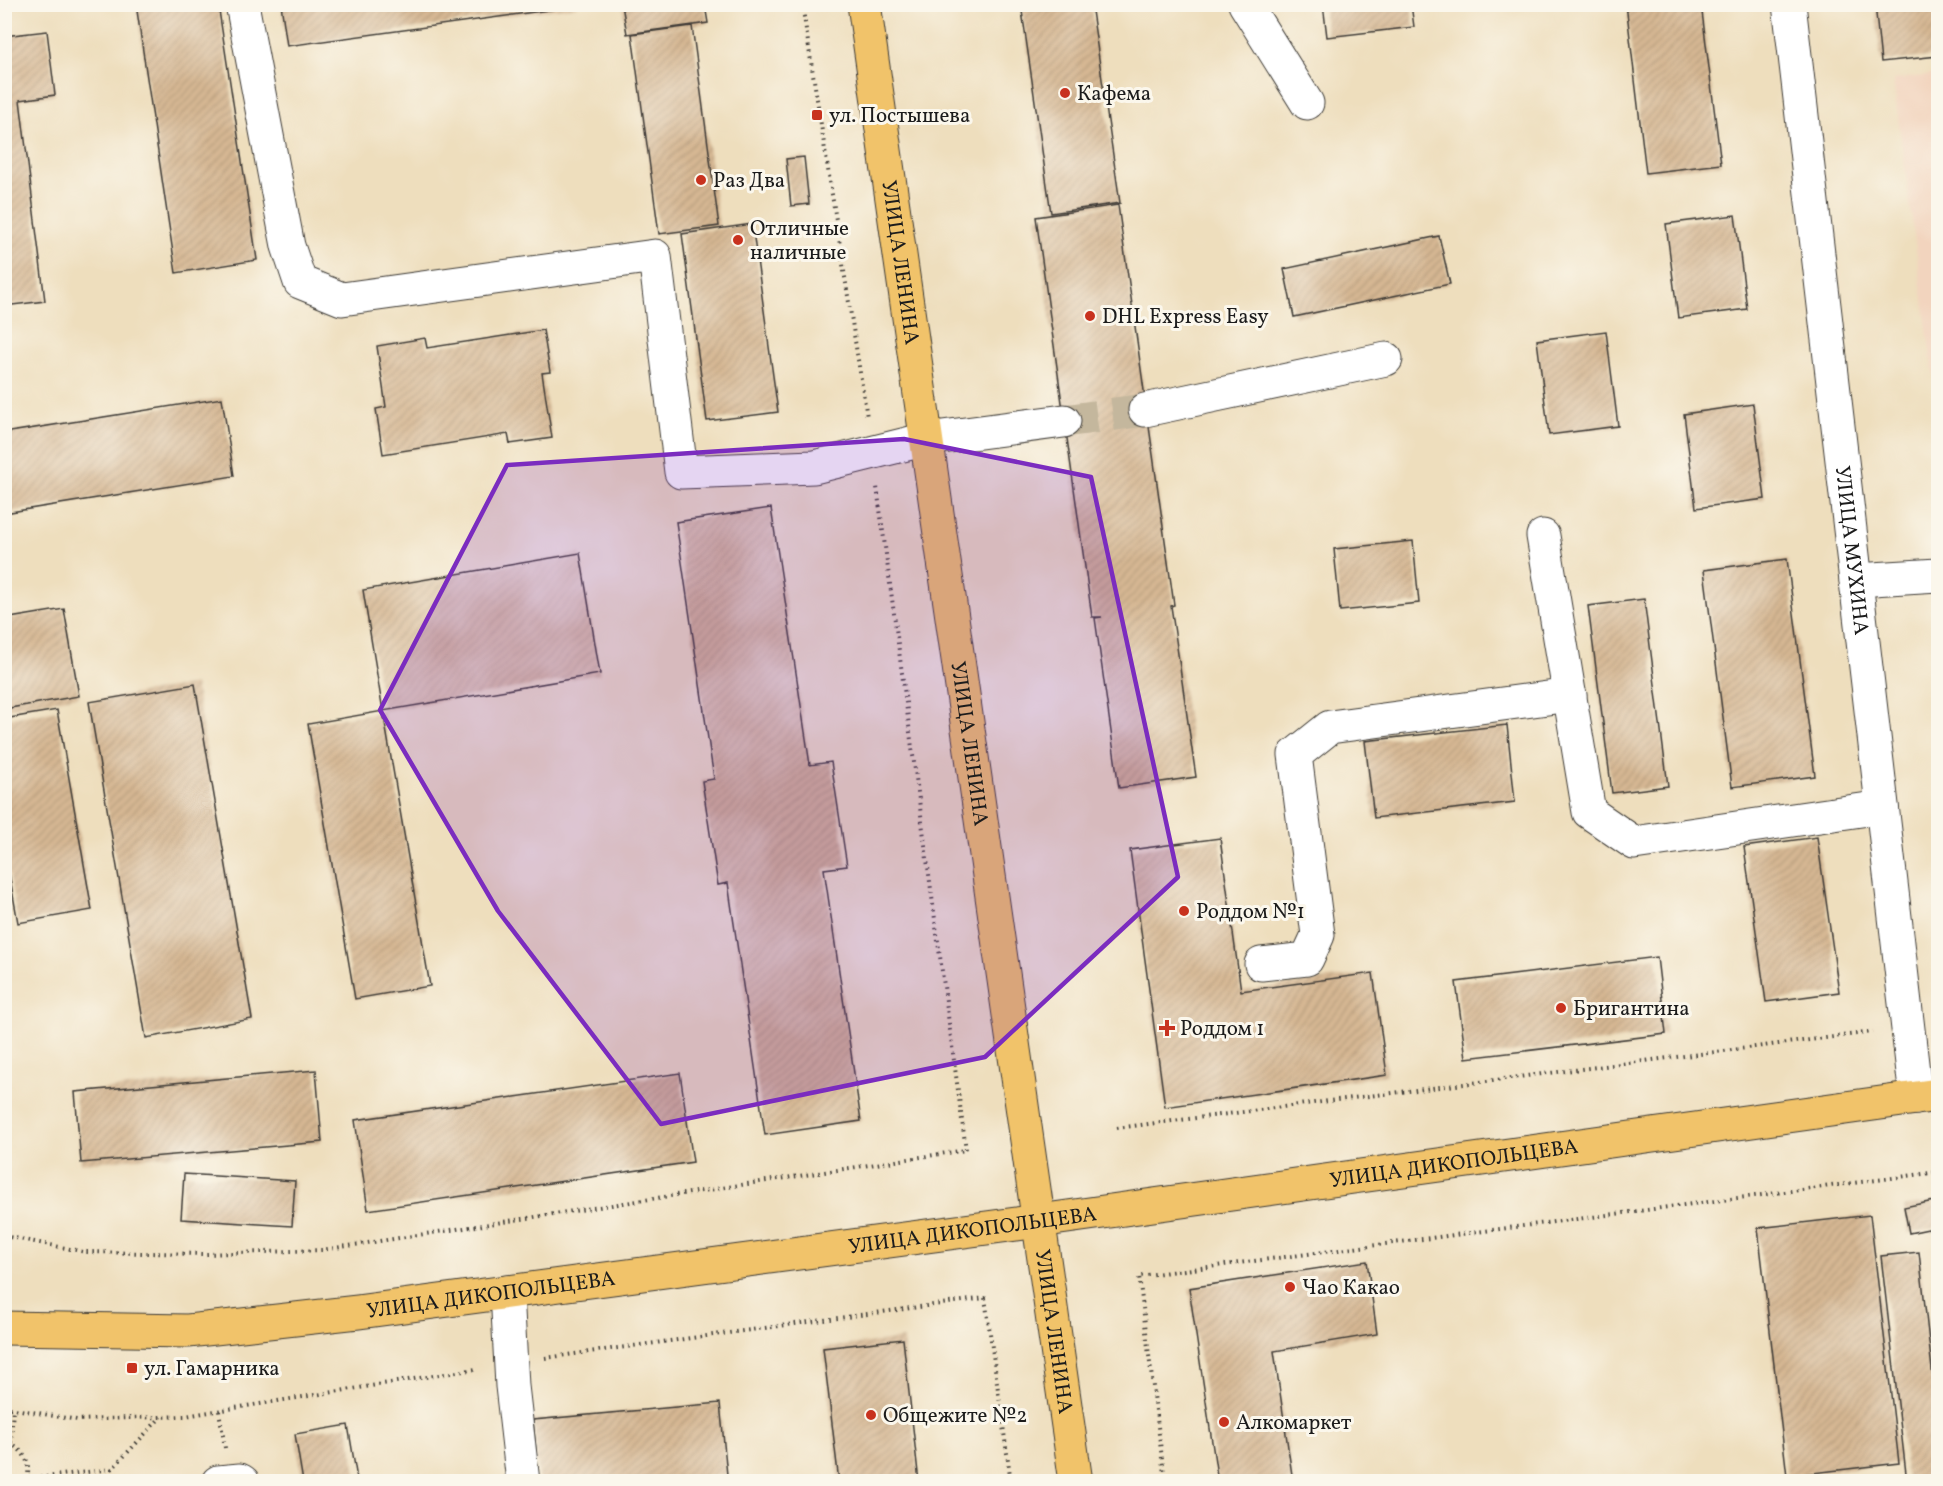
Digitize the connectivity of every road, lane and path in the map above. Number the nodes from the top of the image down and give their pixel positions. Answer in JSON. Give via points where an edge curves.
{"nodes":[{"id":1,"x":242,"y":4,"type":"edge"},
{"id":2,"x":802,"y":4,"type":"edge"},
{"id":3,"x":864,"y":4,"type":"edge"},
{"id":4,"x":1245,"y":4,"type":"edge"},
{"id":5,"x":1789,"y":4,"type":"edge"},
{"id":6,"x":1307,"y":103,"type":"dead end"},
{"id":7,"x":1386,"y":359,"type":"dead end"},
{"id":8,"x":1145,"y":410,"type":"tunnel mouth"},
{"id":9,"x":1064,"y":422,"type":"tunnel mouth"},
{"id":10,"x":927,"y":439,"type":"junction"},
{"id":11,"x":872,"y":453,"type":"junction"},
{"id":12,"x":1543,"y":536,"type":"dead end"},
{"id":13,"x":1938,"y":575,"type":"edge"},
{"id":14,"x":1856,"y":580,"type":"junction"},
{"id":15,"x":1570,"y":696,"type":"junction"},
{"id":16,"x":1882,"y":807,"type":"junction"},
{"id":17,"x":1262,"y":964,"type":"dead end"},
{"id":18,"x":1907,"y":1028,"type":"junction"},
{"id":19,"x":1927,"y":1096,"type":"edge"},
{"id":20,"x":1117,"y":1128,"type":"dead end"},
{"id":21,"x":1938,"y":1172,"type":"edge"},
{"id":22,"x":1039,"y":1221,"type":"junction"},
{"id":23,"x":4,"y":1236,"type":"edge"},
{"id":24,"x":507,"y":1292,"type":"junction"},
{"id":25,"x":985,"y":1298,"type":"dead end"},
{"id":26,"x":4,"y":1328,"type":"edge"},
{"id":27,"x":13,"y":1408,"type":"dead end"},
{"id":28,"x":162,"y":1417,"type":"dead end"},
{"id":29,"x":4,"y":1442,"type":"edge"},
{"id":30,"x":11,"y":1444,"type":"junction"},
{"id":31,"x":112,"y":1469,"type":"junction"},
{"id":32,"x":27,"y":1480,"type":"edge"},
{"id":33,"x":112,"y":1482,"type":"edge"},
{"id":34,"x":218,"y":1482,"type":"edge"},
{"id":35,"x":243,"y":1482,"type":"edge"},
{"id":36,"x":523,"y":1482,"type":"edge"},
{"id":37,"x":1011,"y":1482,"type":"edge"},
{"id":38,"x":1077,"y":1482,"type":"edge"},
{"id":39,"x":1165,"y":1482,"type":"edge"}],
"edges":[{"from":1,"to":11,"type":"street","via":[[288,246],[300,282],[342,299],[655,256],[681,472],[814,467]]},
{"from":2,"to":11,"type":"path"},
{"from":3,"to":10,"type":"main road","name":"УЛИЦА ЛЕНИНА"},
{"from":4,"to":6,"type":"street"},
{"from":5,"to":14,"type":"street","name":"УЛИЦА МУХИНА"},
{"from":7,"to":8,"type":"street"},
{"from":9,"to":10,"type":"street"},
{"from":10,"to":11,"type":"street"},
{"from":10,"to":22,"type":"main road","name":"УЛИЦА ЛЕНИНА"},
{"from":11,"to":23,"type":"path","via":[[966,1150],[322,1250],[205,1254],[86,1252]]},
{"from":12,"to":15,"type":"street"},
{"from":13,"to":14,"type":"street"},
{"from":14,"to":16,"type":"street","name":"УЛИЦА МУХИНА"},
{"from":15,"to":16,"type":"street","via":[[1589,812],[1634,843]]},
{"from":15,"to":17,"type":"street","via":[[1330,727],[1295,755],[1318,934],[1307,959]]},
{"from":16,"to":18,"type":"street","name":"УЛИЦА МУХИНА"},
{"from":18,"to":19,"type":"street","name":"УЛИЦА МУХИНА"},
{"from":18,"to":20,"type":"path"},
{"from":19,"to":22,"type":"main road","name":"УЛИЦА ДИКОПОЛЬЦЕВА"},
{"from":21,"to":39,"type":"path","via":[[1139,1276]]},
{"from":22,"to":24,"type":"main road","name":"УЛИЦА ДИКОПОЛЬЦЕВА"},
{"from":22,"to":38,"type":"main road","name":"УЛИЦА ЛЕНИНА"},
{"from":24,"to":26,"type":"main road","name":"УЛИЦА ДИКОПОЛЬЦЕВА","via":[[188,1330]]},
{"from":24,"to":36,"type":"street"},
{"from":25,"to":37,"type":"path"},
{"from":27,"to":30,"type":"path"},
{"from":28,"to":31,"type":"path"},
{"from":29,"to":30,"type":"path"},
{"from":30,"to":32,"type":"path","via":[[25,1455],[29,1467]]},
{"from":31,"to":32,"type":"path"},
{"from":31,"to":33,"type":"path"},
{"from":34,"to":35,"type":"street"}]}
